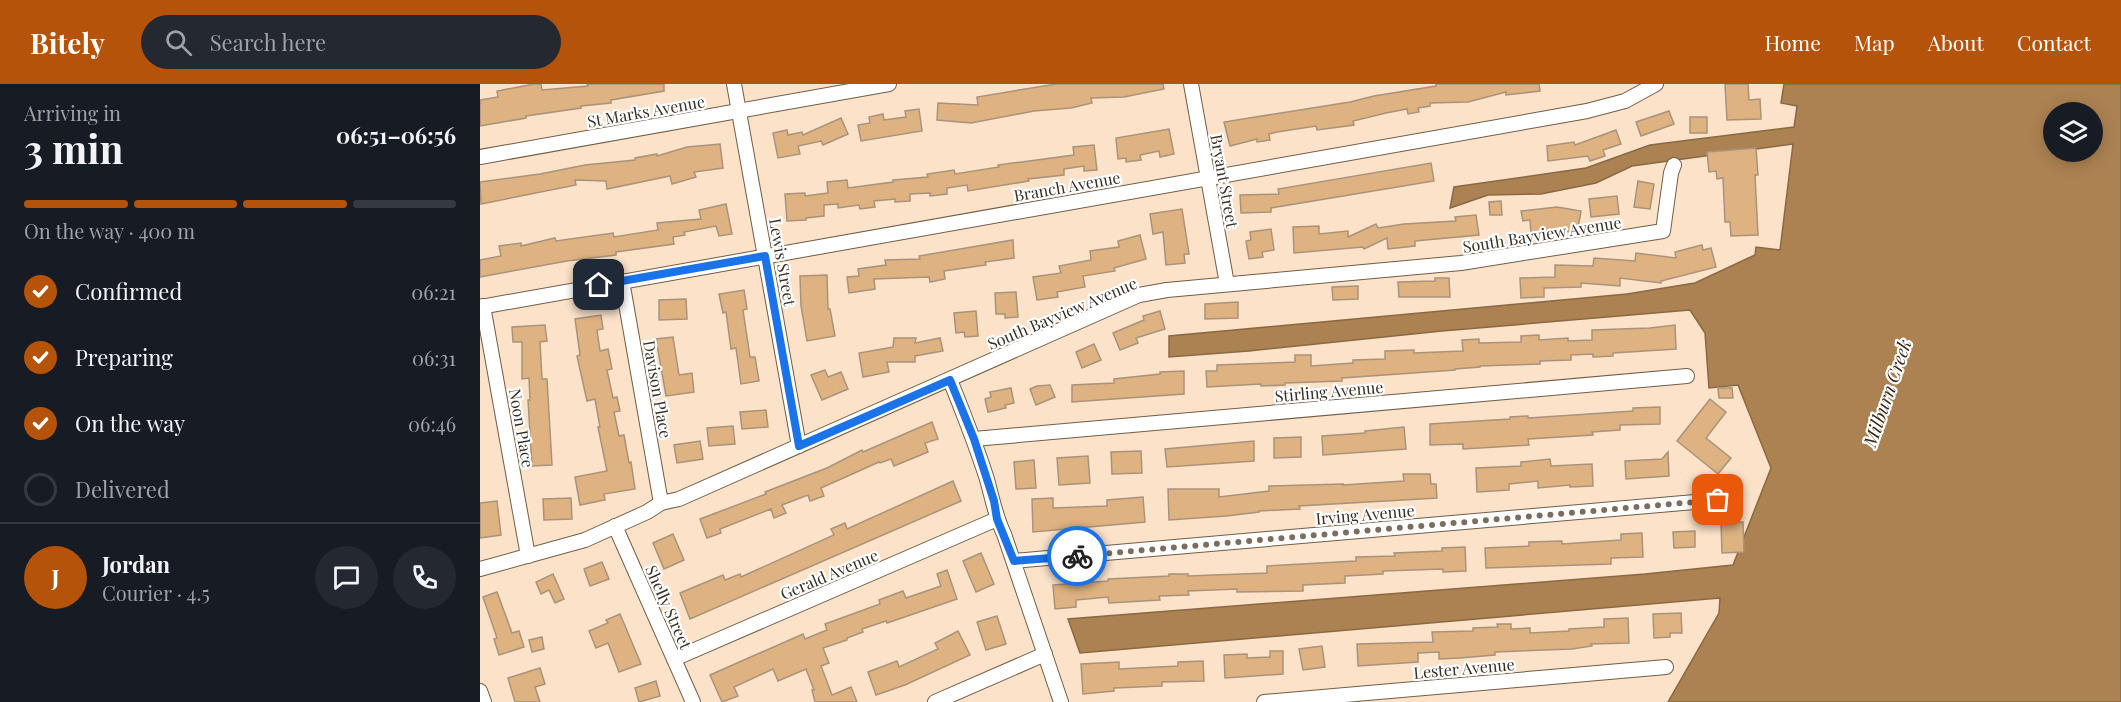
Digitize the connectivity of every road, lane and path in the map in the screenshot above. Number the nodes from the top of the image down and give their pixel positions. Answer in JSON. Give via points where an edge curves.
{"nodes":[{"id":1,"x":734,"y":84,"type":"edge"},
{"id":2,"x":889,"y":84,"type":"edge"},
{"id":3,"x":1191,"y":84,"type":"edge"},
{"id":4,"x":1656,"y":84,"type":"edge"},
{"id":5,"x":739,"y":111,"type":"junction"},
{"id":6,"x":480,"y":157,"type":"edge"},
{"id":7,"x":1674,"y":165,"type":"dead end"},
{"id":8,"x":1208,"y":177,"type":"junction"},
{"id":9,"x":765,"y":256,"type":"junction"},
{"id":10,"x":622,"y":281,"type":"junction"},
{"id":11,"x":1227,"y":285,"type":"junction"},
{"id":12,"x":482,"y":306,"type":"edge"},
{"id":13,"x":1687,"y":376,"type":"dead end"},
{"id":14,"x":950,"y":380,"type":"junction"},
{"id":15,"x":974,"y":439,"type":"junction"},
{"id":16,"x":799,"y":446,"type":"junction"},
{"id":17,"x":1718,"y":500,"type":"dead end"},
{"id":18,"x":661,"y":503,"type":"junction"},
{"id":19,"x":997,"y":519,"type":"junction"},
{"id":20,"x":615,"y":526,"type":"junction"},
{"id":21,"x":528,"y":556,"type":"junction"},
{"id":22,"x":1014,"y":561,"type":"junction"},
{"id":23,"x":480,"y":569,"type":"edge"},
{"id":24,"x":1045,"y":654,"type":"junction"},
{"id":25,"x":674,"y":659,"type":"junction"},
{"id":26,"x":1666,"y":667,"type":"dead end"},
{"id":27,"x":480,"y":691,"type":"edge"},
{"id":28,"x":484,"y":702,"type":"edge"},
{"id":29,"x":693,"y":702,"type":"edge"},
{"id":30,"x":935,"y":702,"type":"edge"},
{"id":31,"x":1061,"y":702,"type":"edge"},
{"id":32,"x":1264,"y":702,"type":"edge"}],
"edges":[{"from":1,"to":5,"type":"street","name":"Lewis Street"},
{"from":2,"to":5,"type":"street","name":"St Marks Avenue"},
{"from":3,"to":8,"type":"street","name":"Bryant Street"},
{"from":4,"to":8,"type":"street","name":"Branch Avenue","via":[[1624,101],[1587,111]]},
{"from":5,"to":6,"type":"street","name":"St Marks Avenue"},
{"from":5,"to":9,"type":"street","name":"Lewis Street"},
{"from":7,"to":11,"type":"street","name":"South Bayview Avenue","via":[[1663,231],[1461,263]]},
{"from":8,"to":9,"type":"street","name":"Branch Avenue"},
{"from":8,"to":11,"type":"street","name":"Bryant Street"},
{"from":9,"to":10,"type":"street","name":"Branch Avenue"},
{"from":9,"to":16,"type":"street","name":"Lewis Street"},
{"from":10,"to":12,"type":"street","name":"Branch Avenue"},
{"from":10,"to":18,"type":"street","name":"Davison Place"},
{"from":11,"to":14,"type":"street","name":"South Bayview Avenue","via":[[1139,295]]},
{"from":12,"to":21,"type":"street","name":"Noon Place"},
{"from":13,"to":15,"type":"street","name":"Stirling Avenue"},
{"from":14,"to":15,"type":"street"},
{"from":14,"to":16,"type":"street","name":"South Bayview Avenue"},
{"from":15,"to":19,"type":"street"},
{"from":16,"to":18,"type":"street","name":"South Bayview Avenue","via":[[679,499]]},
{"from":17,"to":22,"type":"street","name":"Irving Avenue"},
{"from":18,"to":20,"type":"street","name":"South Bayview Avenue"},
{"from":19,"to":22,"type":"street"},
{"from":19,"to":25,"type":"street","name":"Gerald Avenue"},
{"from":20,"to":21,"type":"street","name":"South Bayview Avenue","via":[[585,540]]},
{"from":20,"to":25,"type":"street","name":"Shelly Street"},
{"from":21,"to":23,"type":"street","name":"South Bayview Avenue"},
{"from":22,"to":24,"type":"street"},
{"from":24,"to":30,"type":"street"},
{"from":24,"to":31,"type":"street"},
{"from":25,"to":29,"type":"street","name":"Shelly Street"},
{"from":26,"to":32,"type":"street","name":"Lester Avenue"},
{"from":27,"to":28,"type":"street"}]}
